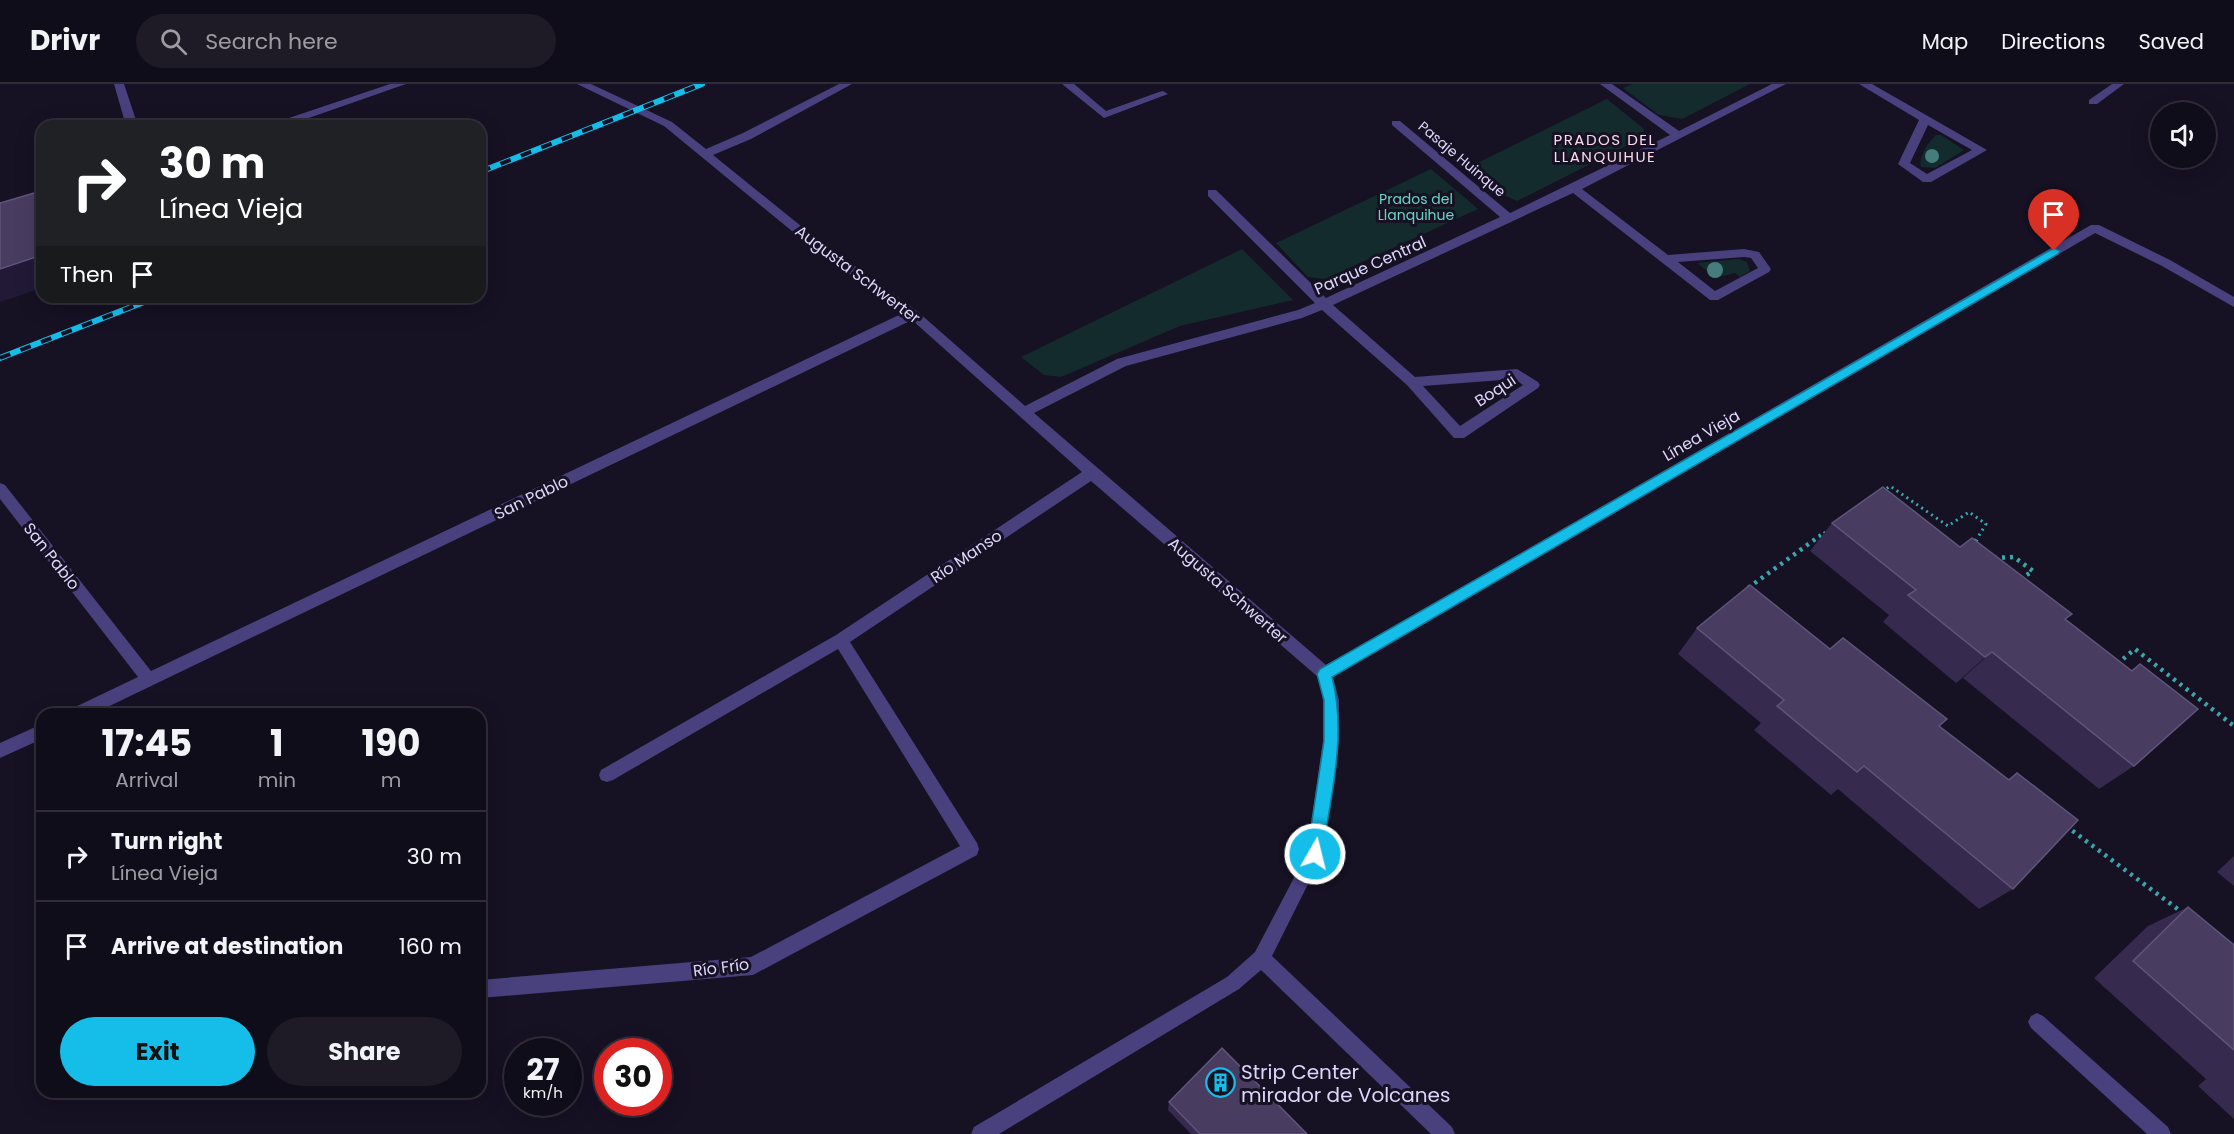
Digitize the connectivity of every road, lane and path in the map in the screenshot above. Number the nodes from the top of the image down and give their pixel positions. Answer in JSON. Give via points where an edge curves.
{"nodes":[{"id":1,"x":118,"y":84,"type":"edge"},
{"id":2,"x":582,"y":84,"type":"edge"},
{"id":3,"x":847,"y":84,"type":"edge"},
{"id":4,"x":1067,"y":84,"type":"edge"},
{"id":5,"x":1605,"y":84,"type":"edge"},
{"id":6,"x":1781,"y":84,"type":"edge"},
{"id":7,"x":1864,"y":84,"type":"edge"},
{"id":8,"x":2119,"y":84,"type":"edge"},
{"id":9,"x":396,"y":85,"type":"edge"},
{"id":10,"x":1163,"y":94,"type":"dead end"},
{"id":11,"x":2092,"y":102,"type":"dead end"},
{"id":12,"x":1925,"y":119,"type":"junction"},
{"id":13,"x":130,"y":120,"type":"edge"},
{"id":14,"x":293,"y":120,"type":"edge"},
{"id":15,"x":1396,"y":123,"type":"dead end"},
{"id":16,"x":1679,"y":136,"type":"junction"},
{"id":17,"x":705,"y":154,"type":"junction"},
{"id":18,"x":1574,"y":188,"type":"junction"},
{"id":19,"x":1212,"y":193,"type":"dead end"},
{"id":20,"x":1510,"y":219,"type":"junction"},
{"id":21,"x":1666,"y":259,"type":"junction"},
{"id":22,"x":2234,"y":303,"type":"edge"},
{"id":23,"x":1324,"y":304,"type":"junction"},
{"id":24,"x":913,"y":314,"type":"junction"},
{"id":25,"x":1412,"y":382,"type":"junction"},
{"id":26,"x":1025,"y":412,"type":"junction"},
{"id":27,"x":1092,"y":473,"type":"junction"},
{"id":28,"x":0,"y":489,"type":"edge"},
{"id":29,"x":1881,"y":493,"type":"edge"},
{"id":30,"x":1833,"y":527,"type":"edge"},
{"id":31,"x":1970,"y":550,"type":"edge"},
{"id":32,"x":1984,"y":558,"type":"edge"},
{"id":33,"x":2016,"y":581,"type":"edge"},
{"id":34,"x":1757,"y":595,"type":"edge"},
{"id":35,"x":841,"y":640,"type":"junction"},
{"id":36,"x":2114,"y":667,"type":"edge"},
{"id":37,"x":1324,"y":674,"type":"junction"},
{"id":38,"x":149,"y":680,"type":"junction"},
{"id":39,"x":90,"y":708,"type":"edge"},
{"id":40,"x":2234,"y":726,"type":"edge"},
{"id":41,"x":36,"y":734,"type":"edge"},
{"id":42,"x":0,"y":751,"type":"edge"},
{"id":43,"x":607,"y":775,"type":"dead end"},
{"id":44,"x":2060,"y":821,"type":"edge"},
{"id":45,"x":2191,"y":920,"type":"edge"},
{"id":46,"x":1261,"y":958,"type":"junction"},
{"id":47,"x":486,"y":988,"type":"edge"},
{"id":48,"x":2037,"y":1022,"type":"dead end"},
{"id":49,"x":981,"y":1134,"type":"edge"},
{"id":50,"x":1445,"y":1134,"type":"edge"},
{"id":51,"x":2161,"y":1134,"type":"edge"}],
"edges":[{"from":1,"to":13,"type":"street"},
{"from":2,"to":17,"type":"street","name":"Augusta Schwerter","via":[[668,124]]},
{"from":3,"to":17,"type":"street"},
{"from":4,"to":10,"type":"street","via":[[1104,115]]},
{"from":5,"to":16,"type":"street"},
{"from":6,"to":16,"type":"street","name":"Parque Central"},
{"from":7,"to":12,"type":"street"},
{"from":8,"to":11,"type":"street"},
{"from":9,"to":14,"type":"street"},
{"from":12,"to":12,"type":"street","via":[[1904,164],[1927,178],[1981,150]]},
{"from":15,"to":20,"type":"street","name":"Pasaje Huinque"},
{"from":16,"to":18,"type":"street","name":"Parque Central"},
{"from":17,"to":24,"type":"street","name":"Augusta Schwerter","via":[[808,238]]},
{"from":18,"to":20,"type":"street","name":"Parque Central"},
{"from":18,"to":21,"type":"street"},
{"from":19,"to":23,"type":"street","name":"Boqui"},
{"from":20,"to":23,"type":"street","name":"Parque Central"},
{"from":21,"to":21,"type":"street","via":[[1714,297],[1765,269],[1755,255],[1744,253]]},
{"from":22,"to":37,"type":"street","name":"Línea Vieja","via":[[2095,228]]},
{"from":23,"to":25,"type":"street","name":"Boqui"},
{"from":23,"to":26,"type":"street","name":"Parque Central","via":[[1122,362]]},
{"from":24,"to":26,"type":"street","name":"Augusta Schwerter"},
{"from":24,"to":38,"type":"street","name":"San Pablo"},
{"from":25,"to":25,"type":"street","name":"Boqui","via":[[1517,374],[1533,385],[1459,434]]},
{"from":26,"to":27,"type":"street","name":"Augusta Schwerter"},
{"from":27,"to":35,"type":"street","name":"Río Manso"},
{"from":27,"to":37,"type":"street","name":"Augusta Schwerter"},
{"from":28,"to":38,"type":"street","name":"San Pablo"},
{"from":29,"to":31,"type":"path","via":[[1890,486],[1948,526],[1969,512],[1986,524]]},
{"from":30,"to":34,"type":"path","via":[[1748,588]]},
{"from":32,"to":33,"type":"path","via":[[2014,557],[2033,571]]},
{"from":35,"to":43,"type":"street","name":"Río Manso"},
{"from":35,"to":47,"type":"street","name":"Río Frío","via":[[971,849],[753,966]]},
{"from":36,"to":40,"type":"path","via":[[2135,649]]},
{"from":37,"to":46,"type":"street","via":[[1331,700],[1331,741],[1315,854]]},
{"from":38,"to":39,"type":"street","name":"San Pablo"},
{"from":41,"to":42,"type":"street"},
{"from":44,"to":45,"type":"path"},
{"from":46,"to":49,"type":"street","via":[[1233,983]]},
{"from":46,"to":50,"type":"street"},
{"from":48,"to":51,"type":"street"}]}
